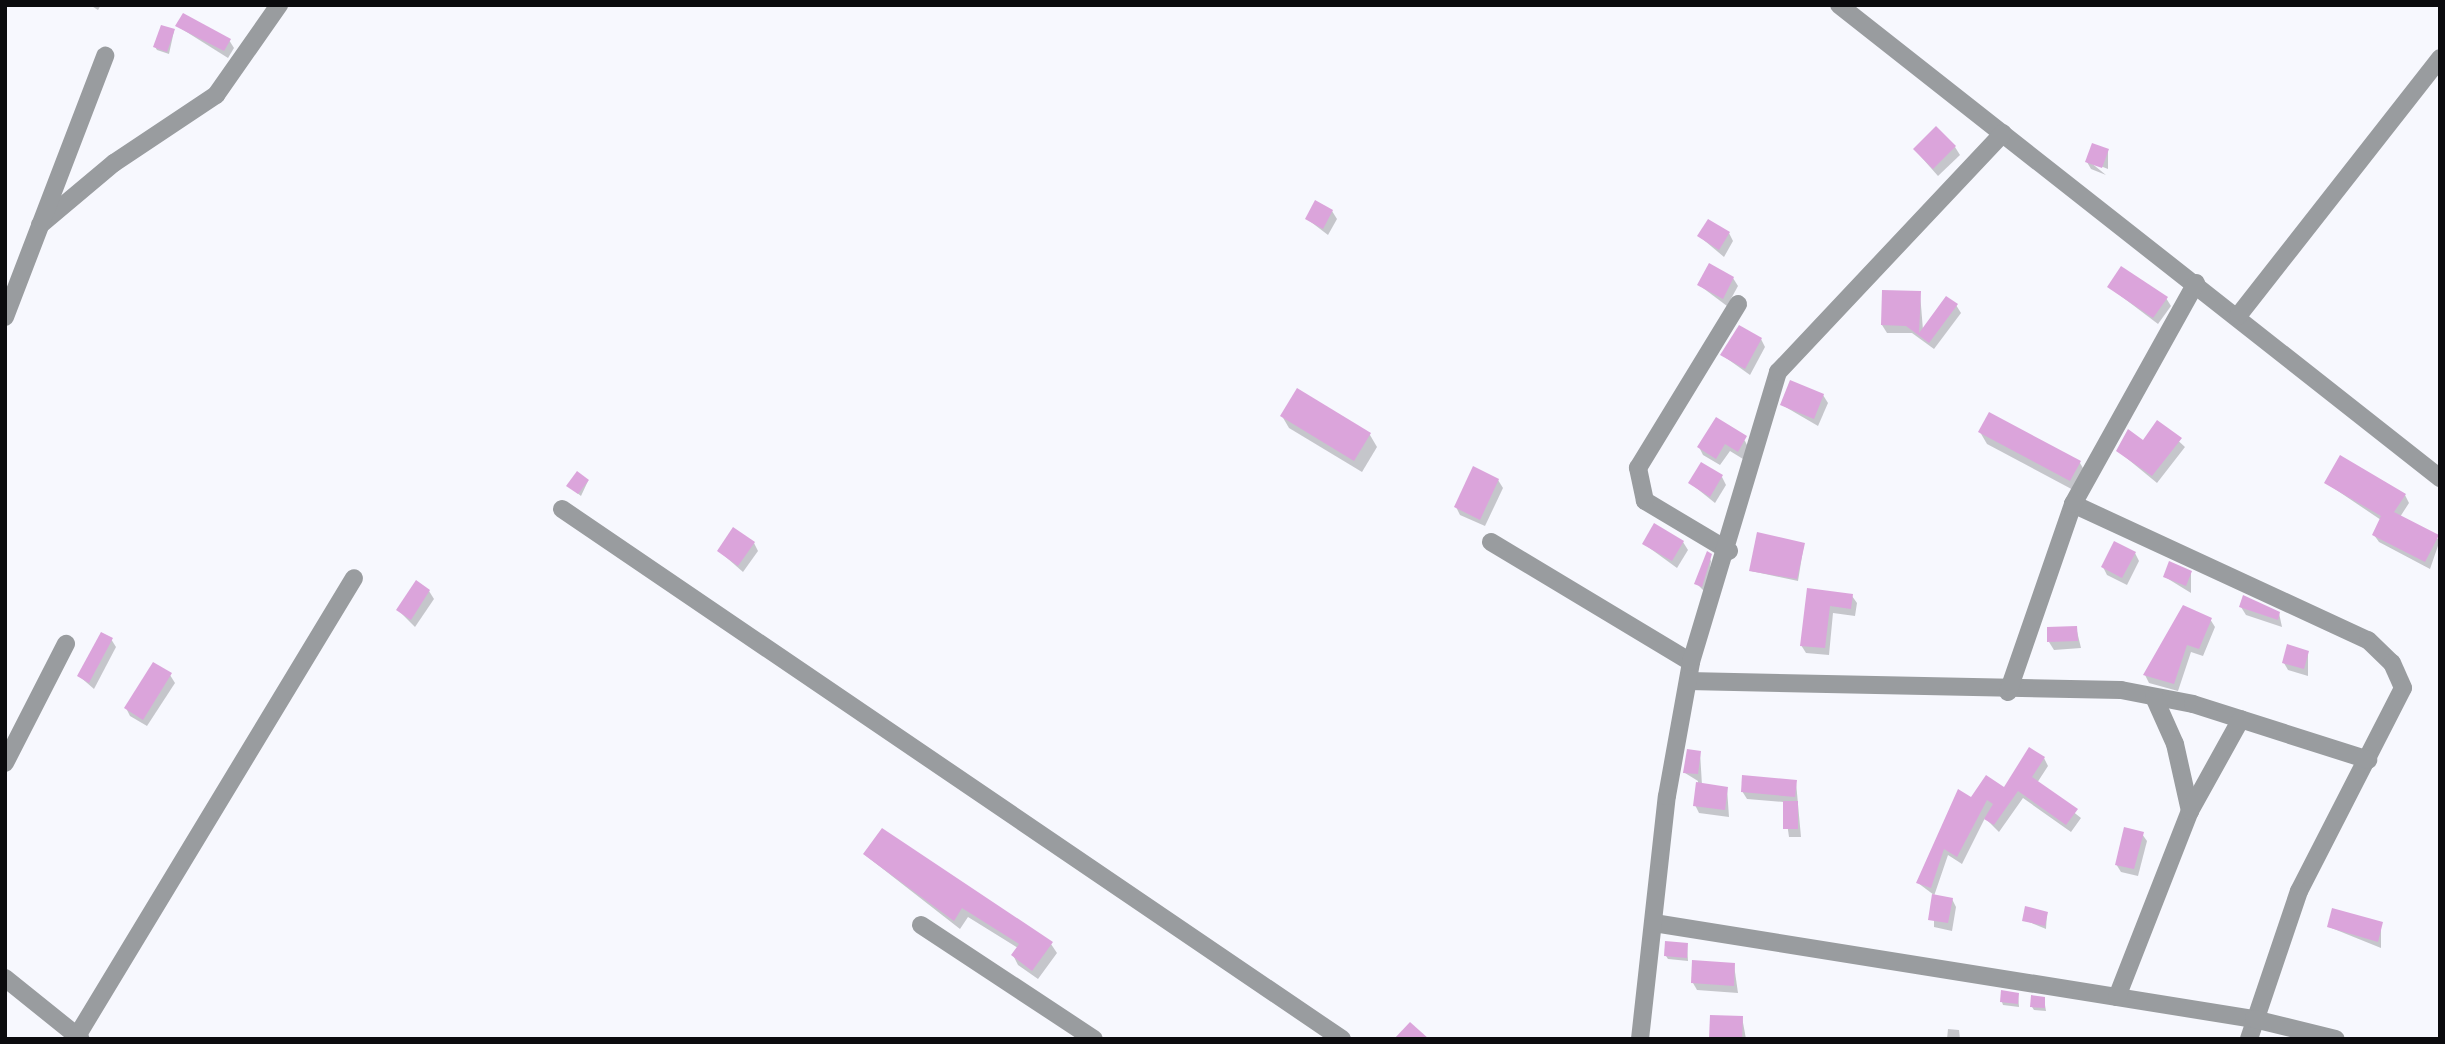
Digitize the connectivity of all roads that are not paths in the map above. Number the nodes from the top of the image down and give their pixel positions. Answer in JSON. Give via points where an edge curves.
{"nodes":[{"id":1,"x":279,"y":5,"type":"edge"},
{"id":2,"x":1839,"y":5,"type":"edge"},
{"id":3,"x":105,"y":56,"type":"dead end"},
{"id":4,"x":2440,"y":58,"type":"edge"},
{"id":5,"x":2003,"y":133,"type":"junction"},
{"id":6,"x":40,"y":225,"type":"junction"},
{"id":7,"x":2196,"y":283,"type":"junction"},
{"id":8,"x":1738,"y":304,"type":"dead end"},
{"id":9,"x":2238,"y":316,"type":"junction"},
{"id":10,"x":5,"y":317,"type":"edge"},
{"id":11,"x":2440,"y":478,"type":"edge"},
{"id":12,"x":2073,"y":504,"type":"junction"},
{"id":13,"x":562,"y":509,"type":"dead end"},
{"id":14,"x":1492,"y":542,"type":"dead end"},
{"id":15,"x":1728,"y":551,"type":"junction"},
{"id":16,"x":354,"y":578,"type":"dead end"},
{"id":17,"x":66,"y":644,"type":"dead end"},
{"id":18,"x":1691,"y":662,"type":"junction"},
{"id":19,"x":1688,"y":681,"type":"junction"},
{"id":20,"x":2008,"y":692,"type":"junction"},
{"id":21,"x":2154,"y":697,"type":"junction"},
{"id":22,"x":2241,"y":719,"type":"junction"},
{"id":23,"x":2368,"y":760,"type":"junction"},
{"id":24,"x":5,"y":763,"type":"edge"},
{"id":25,"x":2190,"y":811,"type":"junction"},
{"id":26,"x":1654,"y":923,"type":"junction"},
{"id":27,"x":921,"y":925,"type":"dead end"},
{"id":28,"x":5,"y":978,"type":"edge"},
{"id":29,"x":2117,"y":997,"type":"junction"},
{"id":30,"x":2254,"y":1018,"type":"junction"},
{"id":31,"x":79,"y":1037,"type":"edge"},
{"id":32,"x":1094,"y":1039,"type":"edge"},
{"id":33,"x":1342,"y":1039,"type":"edge"},
{"id":34,"x":1640,"y":1039,"type":"edge"},
{"id":35,"x":2249,"y":1039,"type":"edge"},
{"id":36,"x":2336,"y":1039,"type":"edge"}],
"edges":[{"from":1,"to":6,"type":"street","via":[[215,95],[114,163]]},
{"from":2,"to":5,"type":"street"},
{"from":3,"to":6,"type":"street"},
{"from":4,"to":9,"type":"street"},
{"from":5,"to":7,"type":"street"},
{"from":5,"to":15,"type":"street","via":[[1778,372]]},
{"from":6,"to":10,"type":"street"},
{"from":7,"to":9,"type":"street"},
{"from":7,"to":12,"type":"street"},
{"from":8,"to":15,"type":"street","via":[[1638,468],[1645,501]]},
{"from":9,"to":11,"type":"street"},
{"from":12,"to":20,"type":"street"},
{"from":12,"to":23,"type":"street","via":[[2368,640],[2392,663],[2403,688]]},
{"from":13,"to":33,"type":"street"},
{"from":14,"to":18,"type":"street"},
{"from":15,"to":18,"type":"street"},
{"from":16,"to":31,"type":"street"},
{"from":17,"to":24,"type":"street"},
{"from":18,"to":19,"type":"street"},
{"from":19,"to":20,"type":"street"},
{"from":19,"to":26,"type":"street","via":[[1667,796]]},
{"from":20,"to":21,"type":"street","via":[[2121,690]]},
{"from":21,"to":22,"type":"street"},
{"from":21,"to":25,"type":"street","via":[[2175,744]]},
{"from":22,"to":23,"type":"street"},
{"from":22,"to":25,"type":"street"},
{"from":23,"to":30,"type":"street","via":[[2299,891]]},
{"from":25,"to":29,"type":"street"},
{"from":26,"to":29,"type":"street"},
{"from":26,"to":34,"type":"street"},
{"from":27,"to":32,"type":"street"},
{"from":28,"to":31,"type":"street"},
{"from":29,"to":30,"type":"street"},
{"from":30,"to":35,"type":"street"},
{"from":30,"to":36,"type":"street"}]}
